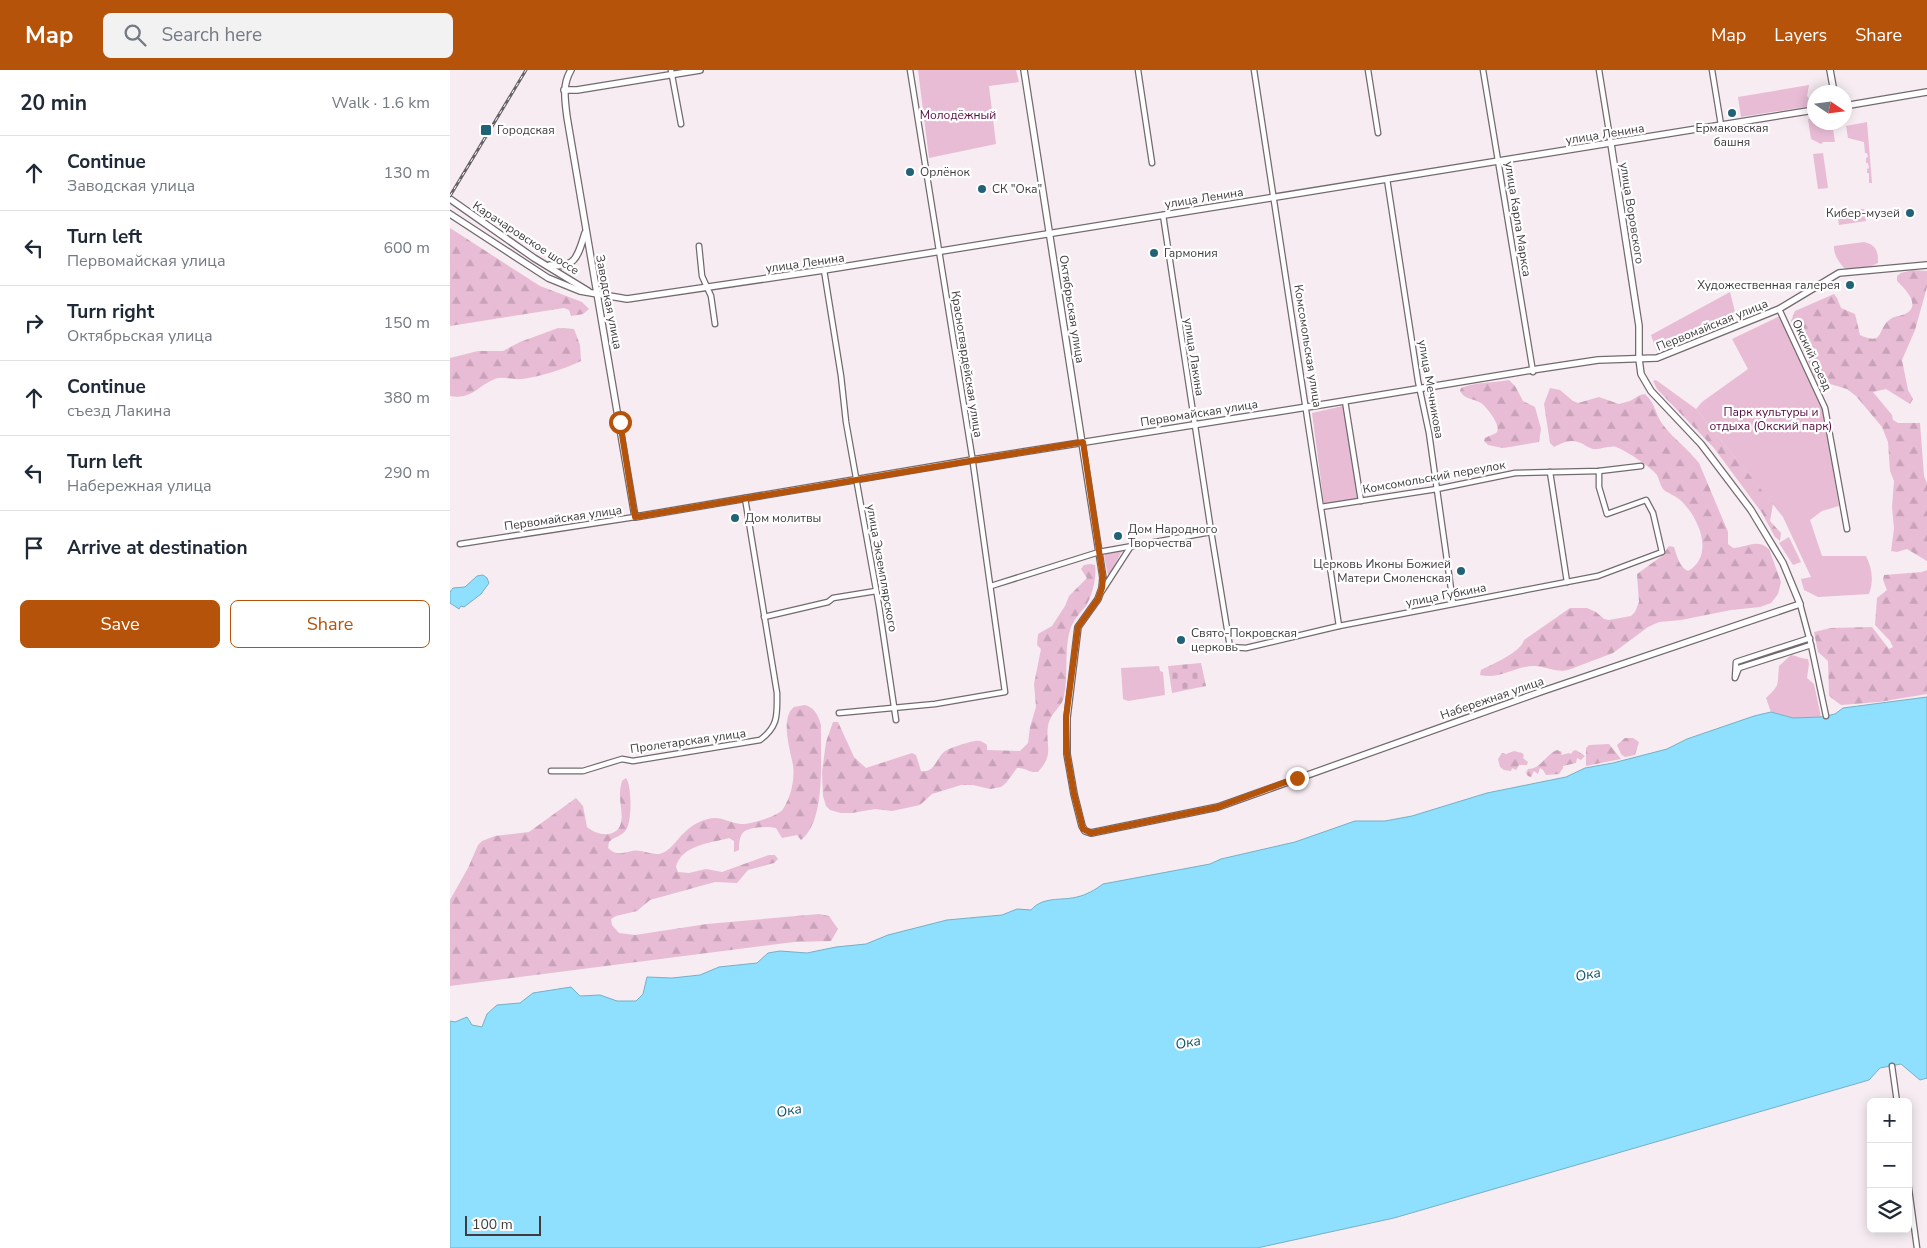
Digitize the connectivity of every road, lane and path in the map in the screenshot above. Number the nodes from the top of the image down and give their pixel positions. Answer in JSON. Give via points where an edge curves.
{"nodes":[{"id":1,"x":571,"y":70,"type":"edge"},
{"id":2,"x":700,"y":70,"type":"edge"},
{"id":3,"x":910,"y":70,"type":"edge"},
{"id":4,"x":1024,"y":70,"type":"edge"},
{"id":5,"x":1138,"y":70,"type":"edge"},
{"id":6,"x":1254,"y":70,"type":"edge"},
{"id":7,"x":1368,"y":70,"type":"edge"},
{"id":8,"x":1483,"y":70,"type":"edge"},
{"id":9,"x":1599,"y":70,"type":"edge"},
{"id":10,"x":1712,"y":70,"type":"edge"},
{"id":11,"x":1830,"y":70,"type":"edge"},
{"id":12,"x":671,"y":72,"type":"edge"},
{"id":13,"x":1833,"y":85,"type":"edge"},
{"id":14,"x":564,"y":90,"type":"junction"},
{"id":15,"x":1927,"y":92,"type":"edge"},
{"id":16,"x":1852,"y":105,"type":"edge"},
{"id":17,"x":1807,"y":111,"type":"edge"},
{"id":18,"x":680,"y":124,"type":"dead end"},
{"id":19,"x":1721,"y":125,"type":"junction"},
{"id":20,"x":1378,"y":133,"type":"dead end"},
{"id":21,"x":1611,"y":144,"type":"junction"},
{"id":22,"x":1498,"y":160,"type":"junction"},
{"id":23,"x":1152,"y":163,"type":"dead end"},
{"id":24,"x":1387,"y":179,"type":"junction"},
{"id":25,"x":1274,"y":196,"type":"junction"},
{"id":26,"x":450,"y":199,"type":"edge"},
{"id":27,"x":450,"y":214,"type":"edge"},
{"id":28,"x":1163,"y":215,"type":"junction"},
{"id":29,"x":586,"y":231,"type":"junction"},
{"id":30,"x":1050,"y":233,"type":"junction"},
{"id":31,"x":699,"y":246,"type":"dead end"},
{"id":32,"x":939,"y":252,"type":"junction"},
{"id":33,"x":546,"y":265,"type":"junction"},
{"id":34,"x":1927,"y":265,"type":"edge"},
{"id":35,"x":824,"y":270,"type":"junction"},
{"id":36,"x":572,"y":281,"type":"junction"},
{"id":37,"x":568,"y":287,"type":"junction"},
{"id":38,"x":707,"y":287,"type":"junction"},
{"id":39,"x":595,"y":294,"type":"junction"},
{"id":40,"x":1779,"y":309,"type":"junction"},
{"id":41,"x":715,"y":324,"type":"dead end"},
{"id":42,"x":1639,"y":359,"type":"junction"},
{"id":43,"x":1532,"y":371,"type":"junction"},
{"id":44,"x":1420,"y":388,"type":"junction"},
{"id":45,"x":1345,"y":401,"type":"junction"},
{"id":46,"x":1307,"y":407,"type":"junction"},
{"id":47,"x":1195,"y":424,"type":"junction"},
{"id":48,"x":1083,"y":442,"type":"junction"},
{"id":49,"x":972,"y":460,"type":"junction"},
{"id":50,"x":1641,"y":466,"type":"dead end"},
{"id":51,"x":1599,"y":471,"type":"junction"},
{"id":52,"x":1550,"y":472,"type":"junction"},
{"id":53,"x":857,"y":480,"type":"junction"},
{"id":54,"x":1437,"y":488,"type":"junction"},
{"id":55,"x":745,"y":498,"type":"junction"},
{"id":56,"x":1361,"y":500,"type":"junction"},
{"id":57,"x":1321,"y":507,"type":"junction"},
{"id":58,"x":635,"y":517,"type":"junction"},
{"id":59,"x":1847,"y":529,"type":"dead end"},
{"id":60,"x":1211,"y":532,"type":"junction"},
{"id":61,"x":460,"y":544,"type":"dead end"},
{"id":62,"x":1131,"y":546,"type":"junction"},
{"id":63,"x":1099,"y":552,"type":"junction"},
{"id":64,"x":1568,"y":582,"type":"junction"},
{"id":65,"x":991,"y":586,"type":"junction"},
{"id":66,"x":876,"y":591,"type":"junction"},
{"id":67,"x":1098,"y":599,"type":"junction"},
{"id":68,"x":1452,"y":603,"type":"junction"},
{"id":69,"x":1800,"y":604,"type":"junction"},
{"id":70,"x":764,"y":617,"type":"junction"},
{"id":71,"x":1340,"y":626,"type":"junction"},
{"id":72,"x":1810,"y":638,"type":"junction"},
{"id":73,"x":1811,"y":645,"type":"junction"},
{"id":74,"x":1230,"y":647,"type":"joint"},
{"id":75,"x":895,"y":709,"type":"junction"},
{"id":76,"x":839,"y":713,"type":"dead end"},
{"id":77,"x":1826,"y":716,"type":"dead end"},
{"id":78,"x":896,"y":720,"type":"dead end"},
{"id":79,"x":551,"y":771,"type":"dead end"},
{"id":80,"x":1892,"y":1066,"type":"dead end"},
{"id":81,"x":1896,"y":1098,"type":"edge"},
{"id":82,"x":1909,"y":1188,"type":"edge"},
{"id":83,"x":1917,"y":1248,"type":"edge"}],
"edges":[{"from":1,"to":14,"type":"street"},
{"from":2,"to":12,"type":"street"},
{"from":3,"to":32,"type":"street","name":"Красногвардейская улица"},
{"from":4,"to":30,"type":"street","name":"Октябрьская улица"},
{"from":5,"to":23,"type":"street"},
{"from":6,"to":25,"type":"street","name":"Комсомольская улица"},
{"from":7,"to":20,"type":"street"},
{"from":8,"to":22,"type":"street","name":"улица Карла Маркса"},
{"from":9,"to":21,"type":"street","name":"улица Воровского"},
{"from":10,"to":19,"type":"street"},
{"from":11,"to":13,"type":"street"},
{"from":12,"to":14,"type":"street"},
{"from":12,"to":18,"type":"street"},
{"from":14,"to":29,"type":"street","name":"Заводская улица"},
{"from":15,"to":16,"type":"street"},
{"from":17,"to":19,"type":"street","name":"улица Ленина"},
{"from":19,"to":21,"type":"street","name":"улица Ленина"},
{"from":21,"to":22,"type":"street","name":"улица Ленина"},
{"from":21,"to":42,"type":"street","name":"улица Воровского","via":[[1639,326]]},
{"from":22,"to":24,"type":"street","name":"улица Ленина"},
{"from":22,"to":43,"type":"street","name":"улица Карла Маркса"},
{"from":24,"to":25,"type":"street","name":"улица Ленина"},
{"from":24,"to":44,"type":"street","name":"улица Мечникова"},
{"from":25,"to":28,"type":"street","name":"улица Ленина"},
{"from":25,"to":46,"type":"street","name":"Комсомольская улица"},
{"from":26,"to":33,"type":"street","name":"Карачаровское шоссе"},
{"from":27,"to":37,"type":"street","name":"Карачаровское шоссе","via":[[533,270]]},
{"from":28,"to":30,"type":"street","name":"улица Ленина"},
{"from":28,"to":47,"type":"street","name":"улица Лакина"},
{"from":29,"to":33,"type":"street","via":[[577,256],[569,265]]},
{"from":29,"to":39,"type":"street","name":"Заводская улица"},
{"from":30,"to":32,"type":"street","name":"улица Ленина"},
{"from":30,"to":48,"type":"street","name":"Октябрьская улица"},
{"from":31,"to":38,"type":"street","via":[[702,276]]},
{"from":32,"to":35,"type":"street","name":"улица Ленина"},
{"from":32,"to":49,"type":"street","name":"Красногвардейская улица"},
{"from":33,"to":36,"type":"street","name":"Карачаровское шоссе"},
{"from":34,"to":40,"type":"street","name":"Первомайская улица","via":[[1839,274]]},
{"from":35,"to":38,"type":"street","name":"улица Ленина"},
{"from":35,"to":53,"type":"street","name":"улица Экземплярского"},
{"from":36,"to":37,"type":"street"},
{"from":36,"to":39,"type":"street","name":"Карачаровское шоссе"},
{"from":37,"to":39,"type":"street","name":"Карачаровское шоссе"},
{"from":38,"to":39,"type":"street","name":"улица Ленина","via":[[627,299]]},
{"from":38,"to":41,"type":"street"},
{"from":39,"to":58,"type":"street","name":"Заводская улица"},
{"from":40,"to":42,"type":"street","name":"Первомайская улица","via":[[1656,358]]},
{"from":40,"to":59,"type":"street","name":"Окский съезд","via":[[1825,408]]},
{"from":42,"to":43,"type":"street","name":"Первомайская улица","via":[[1598,360]]},
{"from":42,"to":69,"type":"street","name":"улица Воровского","via":[[1641,374],[1651,391],[1701,444],[1751,510],[1783,562]]},
{"from":43,"to":44,"type":"street","name":"Первомайская улица"},
{"from":44,"to":45,"type":"street","name":"Первомайская улица"},
{"from":44,"to":54,"type":"street","name":"улица Мечникова"},
{"from":45,"to":46,"type":"street","name":"Первомайская улица"},
{"from":45,"to":56,"type":"street"},
{"from":46,"to":47,"type":"street","name":"Первомайская улица"},
{"from":46,"to":57,"type":"street","name":"Комсомольская улица"},
{"from":47,"to":48,"type":"street","name":"Первомайская улица"},
{"from":47,"to":60,"type":"street","name":"улица Лакина"},
{"from":48,"to":49,"type":"street","name":"Первомайская улица"},
{"from":48,"to":63,"type":"street","name":"Октябрьская улица"},
{"from":49,"to":53,"type":"street","name":"Первомайская улица"},
{"from":49,"to":65,"type":"street","name":"Красногвардейская улица"},
{"from":50,"to":51,"type":"street","name":"Комсомольский переулок"},
{"from":51,"to":52,"type":"street","name":"Комсомольский переулок"},
{"from":51,"to":64,"type":"street","name":"улица Губкина","via":[[1599,487],[1607,514],[1646,500],[1653,513],[1662,552],[1598,576]]},
{"from":52,"to":54,"type":"street","name":"Комсомольский переулок","via":[[1515,472]]},
{"from":52,"to":64,"type":"street"},
{"from":53,"to":55,"type":"street","name":"Первомайская улица"},
{"from":53,"to":66,"type":"street","name":"улица Экземплярского"},
{"from":54,"to":56,"type":"street","name":"Комсомольский переулок"},
{"from":54,"to":68,"type":"street","name":"улица Мечникова"},
{"from":55,"to":58,"type":"street","name":"Первомайская улица"},
{"from":55,"to":70,"type":"street","name":"Пролетарская улица"},
{"from":56,"to":57,"type":"street","name":"Комсомольский переулок"},
{"from":57,"to":71,"type":"street","name":"Комсомольская улица"},
{"from":58,"to":61,"type":"street","name":"Первомайская улица"},
{"from":60,"to":62,"type":"street"},
{"from":60,"to":74,"type":"street","name":"улица Лакина"},
{"from":62,"to":63,"type":"street"},
{"from":62,"to":67,"type":"street"},
{"from":63,"to":65,"type":"street"},
{"from":63,"to":67,"type":"street","name":"Октябрьская улица","via":[[1103,578]]},
{"from":64,"to":68,"type":"street","name":"улица Губкина"},
{"from":65,"to":75,"type":"street","name":"Красногвардейская улица","via":[[1005,692]]},
{"from":66,"to":70,"type":"street","via":[[833,598],[828,602]]},
{"from":66,"to":75,"type":"street","name":"улица Экземплярского"},
{"from":67,"to":69,"type":"street","name":"Набережная улица","via":[[1078,627],[1066,718],[1067,754],[1074,794],[1082,826],[1091,833],[1218,807]]},
{"from":68,"to":71,"type":"street","name":"улица Губкина"},
{"from":69,"to":72,"type":"street"},
{"from":70,"to":79,"type":"street","name":"Пролетарская улица","via":[[777,693],[777,714],[771,732],[766,736],[760,740],[643,760],[622,759],[583,771]]},
{"from":71,"to":74,"type":"street","name":"улица Губкина","via":[[1246,648]]},
{"from":72,"to":73,"type":"street"},
{"from":72,"to":73,"type":"street","via":[[1736,662],[1735,678],[1739,668]]},
{"from":73,"to":77,"type":"street"},
{"from":75,"to":76,"type":"street"},
{"from":75,"to":78,"type":"street","name":"улица Экземплярского"},
{"from":80,"to":81,"type":"street"},
{"from":82,"to":83,"type":"street"}]}
